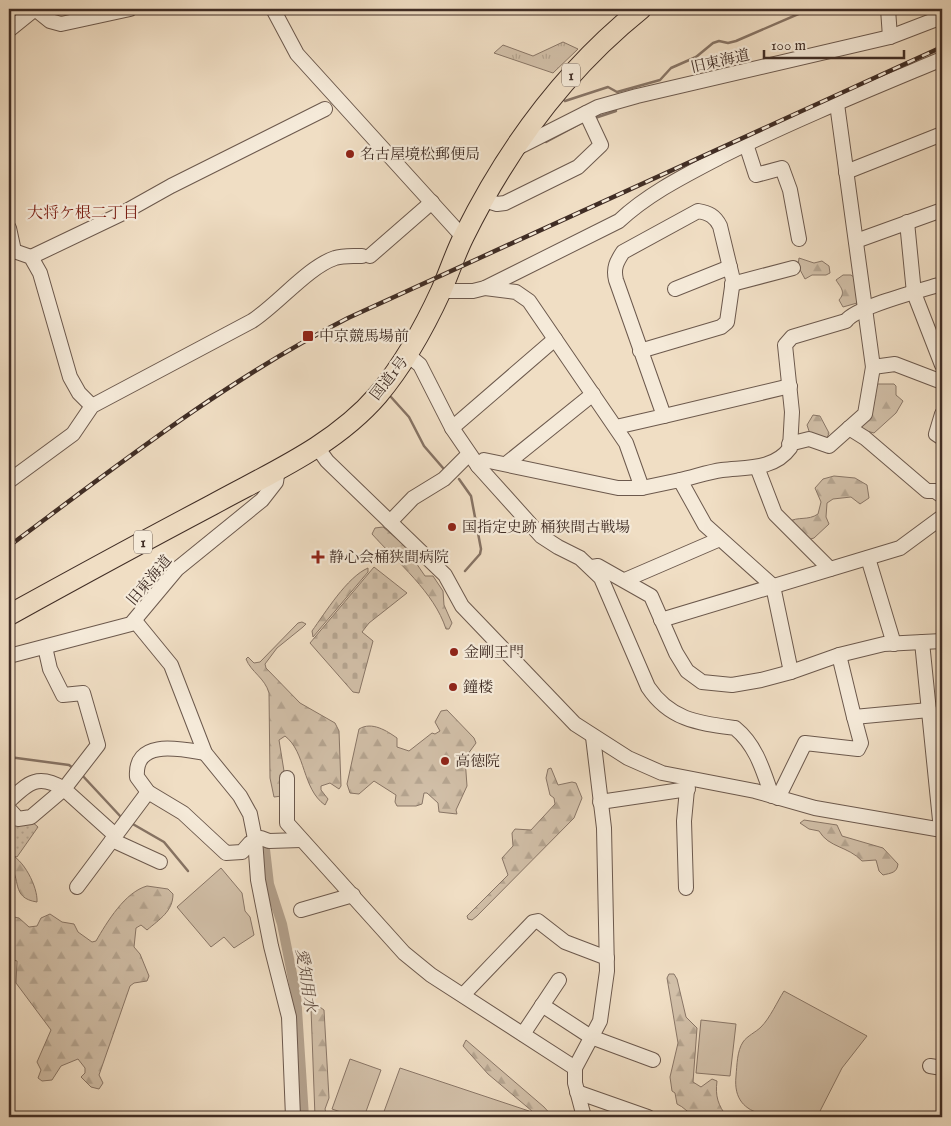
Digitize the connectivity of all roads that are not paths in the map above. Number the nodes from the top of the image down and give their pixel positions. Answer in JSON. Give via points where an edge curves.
{"nodes":[{"id":1,"x":35,"y":9,"type":"edge"},
{"id":2,"x":130,"y":9,"type":"edge"},
{"id":3,"x":273,"y":9,"type":"edge"},
{"id":4,"x":639,"y":9,"type":"edge"},
{"id":5,"x":888,"y":9,"type":"edge"},
{"id":6,"x":942,"y":17,"type":"edge"},
{"id":7,"x":9,"y":30,"type":"edge"},
{"id":8,"x":890,"y":37,"type":"junction"},
{"id":9,"x":942,"y":59,"type":"edge"},
{"id":10,"x":837,"y":104,"type":"junction"},
{"id":11,"x":331,"y":105,"type":"junction"},
{"id":12,"x":586,"y":113,"type":"junction"},
{"id":13,"x":942,"y":134,"type":"edge"},
{"id":14,"x":746,"y":144,"type":"junction"},
{"id":15,"x":511,"y":151,"type":"junction"},
{"id":16,"x":846,"y":172,"type":"junction"},
{"id":17,"x":484,"y":200,"type":"junction"},
{"id":18,"x":432,"y":202,"type":"junction"},
{"id":19,"x":942,"y":210,"type":"edge"},
{"id":20,"x":907,"y":222,"type":"junction"},
{"id":21,"x":9,"y":228,"type":"edge"},
{"id":22,"x":463,"y":237,"type":"junction"},
{"id":23,"x":799,"y":239,"type":"dead end"},
{"id":24,"x":856,"y":241,"type":"junction"},
{"id":25,"x":32,"y":257,"type":"junction"},
{"id":26,"x":730,"y":267,"type":"junction"},
{"id":27,"x":793,"y":268,"type":"dead end"},
{"id":28,"x":732,"y":284,"type":"junction"},
{"id":29,"x":942,"y":284,"type":"edge"},
{"id":30,"x":485,"y":288,"type":"junction"},
{"id":31,"x":675,"y":289,"type":"dead end"},
{"id":32,"x":441,"y":291,"type":"junction"},
{"id":33,"x":914,"y":293,"type":"junction"},
{"id":34,"x":866,"y":309,"type":"junction"},
{"id":35,"x":554,"y":339,"type":"junction"},
{"id":36,"x":640,"y":351,"type":"junction"},
{"id":37,"x":408,"y":355,"type":"junction"},
{"id":38,"x":942,"y":365,"type":"edge"},
{"id":39,"x":873,"y":367,"type":"junction"},
{"id":40,"x":942,"y":382,"type":"edge"},
{"id":41,"x":790,"y":386,"type":"junction"},
{"id":42,"x":593,"y":394,"type":"junction"},
{"id":43,"x":92,"y":406,"type":"junction"},
{"id":44,"x":942,"y":414,"type":"edge"},
{"id":45,"x":664,"y":416,"type":"junction"},
{"id":46,"x":616,"y":427,"type":"junction"},
{"id":47,"x":452,"y":428,"type":"junction"},
{"id":48,"x":849,"y":428,"type":"junction"},
{"id":49,"x":942,"y":438,"type":"edge"},
{"id":50,"x":789,"y":444,"type":"junction"},
{"id":51,"x":317,"y":447,"type":"junction"},
{"id":52,"x":469,"y":454,"type":"junction"},
{"id":53,"x":506,"y":464,"type":"junction"},
{"id":54,"x":478,"y":466,"type":"junction"},
{"id":55,"x":756,"y":467,"type":"junction"},
{"id":56,"x":278,"y":469,"type":"junction"},
{"id":57,"x":680,"y":480,"type":"junction"},
{"id":58,"x":9,"y":481,"type":"edge"},
{"id":59,"x":642,"y":488,"type":"junction"},
{"id":60,"x":942,"y":496,"type":"edge"},
{"id":61,"x":942,"y":516,"type":"edge"},
{"id":62,"x":390,"y":522,"type":"junction"},
{"id":63,"x":720,"y":539,"type":"junction"},
{"id":64,"x":868,"y":558,"type":"junction"},
{"id":65,"x":592,"y":567,"type":"junction"},
{"id":66,"x":830,"y":569,"type":"junction"},
{"id":67,"x":625,"y":580,"type":"junction"},
{"id":68,"x":773,"y":586,"type":"junction"},
{"id":69,"x":9,"y":615,"type":"edge"},
{"id":70,"x":661,"y":620,"type":"junction"},
{"id":71,"x":135,"y":621,"type":"junction"},
{"id":72,"x":922,"y":642,"type":"junction"},
{"id":73,"x":942,"y":642,"type":"edge"},
{"id":74,"x":894,"y":644,"type":"junction"},
{"id":75,"x":45,"y":647,"type":"junction"},
{"id":76,"x":839,"y":655,"type":"junction"},
{"id":77,"x":9,"y":656,"type":"edge"},
{"id":78,"x":791,"y":672,"type":"junction"},
{"id":79,"x":929,"y":710,"type":"junction"},
{"id":80,"x":854,"y":717,"type":"junction"},
{"id":81,"x":593,"y":737,"type":"junction"},
{"id":82,"x":206,"y":753,"type":"junction"},
{"id":83,"x":287,"y":778,"type":"dead end"},
{"id":84,"x":688,"y":784,"type":"junction"},
{"id":85,"x":64,"y":788,"type":"junction"},
{"id":86,"x":148,"y":792,"type":"junction"},
{"id":87,"x":775,"y":797,"type":"junction"},
{"id":88,"x":9,"y":801,"type":"edge"},
{"id":89,"x":600,"y":802,"type":"junction"},
{"id":90,"x":9,"y":809,"type":"edge"},
{"id":91,"x":942,"y":830,"type":"edge"},
{"id":92,"x":113,"y":837,"type":"junction"},
{"id":93,"x":255,"y":839,"type":"junction"},
{"id":94,"x":301,"y":840,"type":"junction"},
{"id":95,"x":160,"y":862,"type":"dead end"},
{"id":96,"x":77,"y":887,"type":"dead end"},
{"id":97,"x":686,"y":888,"type":"dead end"},
{"id":98,"x":352,"y":895,"type":"junction"},
{"id":99,"x":300,"y":910,"type":"dead end"},
{"id":100,"x":607,"y":958,"type":"junction"},
{"id":101,"x":559,"y":980,"type":"dead end"},
{"id":102,"x":464,"y":995,"type":"junction"},
{"id":103,"x":542,"y":1005,"type":"junction"},
{"id":104,"x":524,"y":1034,"type":"junction"},
{"id":105,"x":590,"y":1037,"type":"junction"},
{"id":106,"x":653,"y":1060,"type":"dead end"},
{"id":107,"x":575,"y":1068,"type":"junction"},
{"id":108,"x":577,"y":1092,"type":"junction"},
{"id":109,"x":293,"y":1117,"type":"edge"},
{"id":110,"x":584,"y":1117,"type":"edge"},
{"id":111,"x":648,"y":1117,"type":"edge"}],
"edges":[{"from":1,"to":2,"type":"street","via":[[50,21],[62,24]]},
{"from":1,"to":7,"type":"street"},
{"from":3,"to":11,"type":"street","via":[[297,54]]},
{"from":4,"to":15,"type":"highway","name":"国道1号","number":"1","via":[[587,56]]},
{"from":5,"to":8,"type":"street"},
{"from":6,"to":8,"type":"street","name":"旧東海道"},
{"from":8,"to":12,"type":"street","name":"旧東海道","via":[[637,96]]},
{"from":9,"to":10,"type":"street"},
{"from":10,"to":14,"type":"street"},
{"from":10,"to":16,"type":"street"},
{"from":11,"to":18,"type":"street"},
{"from":11,"to":25,"type":"street"},
{"from":12,"to":15,"type":"street","name":"旧東海道"},
{"from":12,"to":17,"type":"street","via":[[601,145],[581,165],[505,203]]},
{"from":13,"to":16,"type":"street"},
{"from":14,"to":23,"type":"street","via":[[756,175],[782,168],[790,190]]},
{"from":14,"to":30,"type":"street","via":[[678,179],[634,206],[619,221]]},
{"from":15,"to":17,"type":"highway","name":"国道1号","number":"1"},
{"from":16,"to":24,"type":"street"},
{"from":17,"to":22,"type":"highway","name":"国道1号","number":"1"},
{"from":18,"to":22,"type":"street"},
{"from":18,"to":43,"type":"street","via":[[366,256],[336,257],[324,263],[252,321]]},
{"from":19,"to":20,"type":"street"},
{"from":20,"to":24,"type":"street"},
{"from":20,"to":33,"type":"street"},
{"from":21,"to":25,"type":"street","via":[[14,251]]},
{"from":22,"to":32,"type":"highway","name":"国道1号","number":"1"},
{"from":24,"to":34,"type":"street"},
{"from":25,"to":43,"type":"street","via":[[40,273],[70,376],[79,393]]},
{"from":26,"to":28,"type":"street"},
{"from":26,"to":31,"type":"street"},
{"from":26,"to":36,"type":"street","via":[[716,219],[708,212],[698,211],[623,252],[614,271]]},
{"from":27,"to":28,"type":"street"},
{"from":28,"to":36,"type":"street","via":[[727,322],[720,327]]},
{"from":29,"to":33,"type":"street"},
{"from":30,"to":32,"type":"street"},
{"from":30,"to":35,"type":"street","via":[[516,292],[529,301]]},
{"from":32,"to":37,"type":"highway","name":"国道1号","number":"1"},
{"from":33,"to":34,"type":"street"},
{"from":33,"to":38,"type":"street"},
{"from":34,"to":39,"type":"street"},
{"from":34,"to":41,"type":"street","via":[[846,321],[792,337],[786,346]]},
{"from":35,"to":42,"type":"street"},
{"from":35,"to":47,"type":"street"},
{"from":36,"to":45,"type":"street"},
{"from":37,"to":47,"type":"street","via":[[420,365]]},
{"from":37,"to":51,"type":"highway","name":"国道1号","number":"1","via":[[377,396],[345,427]]},
{"from":39,"to":40,"type":"street","via":[[895,364]]},
{"from":39,"to":48,"type":"street","via":[[865,414]]},
{"from":41,"to":45,"type":"street"},
{"from":41,"to":50,"type":"street","via":[[792,423]]},
{"from":42,"to":46,"type":"street"},
{"from":42,"to":53,"type":"street"},
{"from":43,"to":58,"type":"street","via":[[73,434]]},
{"from":44,"to":49,"type":"street","via":[[936,434]]},
{"from":45,"to":46,"type":"street"},
{"from":46,"to":59,"type":"street","via":[[626,443]]},
{"from":47,"to":52,"type":"street"},
{"from":48,"to":50,"type":"street","via":[[829,446],[809,439]]},
{"from":48,"to":60,"type":"street","via":[[927,491],[935,491]]},
{"from":50,"to":55,"type":"street","via":[[785,455]]},
{"from":51,"to":56,"type":"highway","name":"国道1号","number":"1"},
{"from":51,"to":62,"type":"street","via":[[327,461]]},
{"from":52,"to":54,"type":"street"},
{"from":52,"to":62,"type":"street","via":[[444,479],[413,498]]},
{"from":53,"to":54,"type":"street","via":[[484,460]]},
{"from":53,"to":59,"type":"street","via":[[618,488]]},
{"from":54,"to":65,"type":"street","via":[[541,536]]},
{"from":55,"to":57,"type":"street","via":[[720,470]]},
{"from":55,"to":66,"type":"street","via":[[775,514]]},
{"from":56,"to":69,"type":"highway","name":"国道1号","number":"1"},
{"from":56,"to":71,"type":"street","name":"旧東海道","via":[[276,482],[262,500],[177,569]]},
{"from":57,"to":59,"type":"street"},
{"from":57,"to":63,"type":"street","via":[[705,525]]},
{"from":61,"to":64,"type":"street","via":[[900,548]]},
{"from":62,"to":81,"type":"street","via":[[445,575],[462,606],[575,724]]},
{"from":63,"to":67,"type":"street"},
{"from":63,"to":68,"type":"street"},
{"from":64,"to":66,"type":"street"},
{"from":64,"to":74,"type":"street"},
{"from":65,"to":67,"type":"street","via":[[598,566]]},
{"from":65,"to":87,"type":"street","via":[[601,578],[655,697],[666,709],[681,717],[735,728],[747,738]]},
{"from":66,"to":68,"type":"street"},
{"from":67,"to":70,"type":"street","via":[[651,596]]},
{"from":68,"to":70,"type":"street"},
{"from":68,"to":78,"type":"street"},
{"from":70,"to":78,"type":"street","via":[[687,671],[702,682],[732,685]]},
{"from":71,"to":75,"type":"street","name":"旧東海道"},
{"from":71,"to":82,"type":"street","via":[[171,665]]},
{"from":72,"to":73,"type":"street"},
{"from":72,"to":74,"type":"street"},
{"from":72,"to":79,"type":"street"},
{"from":74,"to":76,"type":"street"},
{"from":75,"to":77,"type":"street","name":"旧東海道"},
{"from":75,"to":85,"type":"street","via":[[50,669],[63,695],[83,693],[98,745]]},
{"from":76,"to":78,"type":"street"},
{"from":76,"to":80,"type":"street"},
{"from":79,"to":80,"type":"street"},
{"from":79,"to":91,"type":"street"},
{"from":80,"to":87,"type":"street","via":[[860,743],[858,749],[805,743]]},
{"from":81,"to":84,"type":"street","via":[[628,758]]},
{"from":81,"to":89,"type":"street"},
{"from":82,"to":86,"type":"street","via":[[159,748],[149,750],[136,770],[140,785]]},
{"from":82,"to":93,"type":"street","via":[[240,796],[250,814]]},
{"from":83,"to":94,"type":"street","via":[[287,823]]},
{"from":84,"to":87,"type":"street"},
{"from":84,"to":89,"type":"street"},
{"from":84,"to":97,"type":"street","via":[[684,821]]},
{"from":85,"to":88,"type":"street","via":[[35,780]]},
{"from":85,"to":90,"type":"street","via":[[31,817],[18,819]]},
{"from":85,"to":92,"type":"street"},
{"from":86,"to":92,"type":"street"},
{"from":86,"to":93,"type":"street","via":[[183,813],[226,853],[242,852]]},
{"from":87,"to":91,"type":"street","via":[[815,808]]},
{"from":89,"to":100,"type":"street","via":[[604,828]]},
{"from":92,"to":95,"type":"street"},
{"from":92,"to":96,"type":"street"},
{"from":93,"to":94,"type":"street"},
{"from":93,"to":109,"type":"street","via":[[258,880],[289,1017]]},
{"from":94,"to":98,"type":"street"},
{"from":98,"to":99,"type":"street"},
{"from":98,"to":102,"type":"street","via":[[404,953],[431,975]]},
{"from":100,"to":102,"type":"street","via":[[565,942],[538,921],[533,922]]},
{"from":100,"to":105,"type":"street","via":[[600,1021]]},
{"from":101,"to":103,"type":"street"},
{"from":102,"to":104,"type":"street"},
{"from":103,"to":104,"type":"street"},
{"from":103,"to":105,"type":"street"},
{"from":104,"to":107,"type":"street"},
{"from":105,"to":106,"type":"street"},
{"from":105,"to":107,"type":"street"},
{"from":107,"to":108,"type":"street"},
{"from":108,"to":110,"type":"street"},
{"from":108,"to":111,"type":"street"}]}
